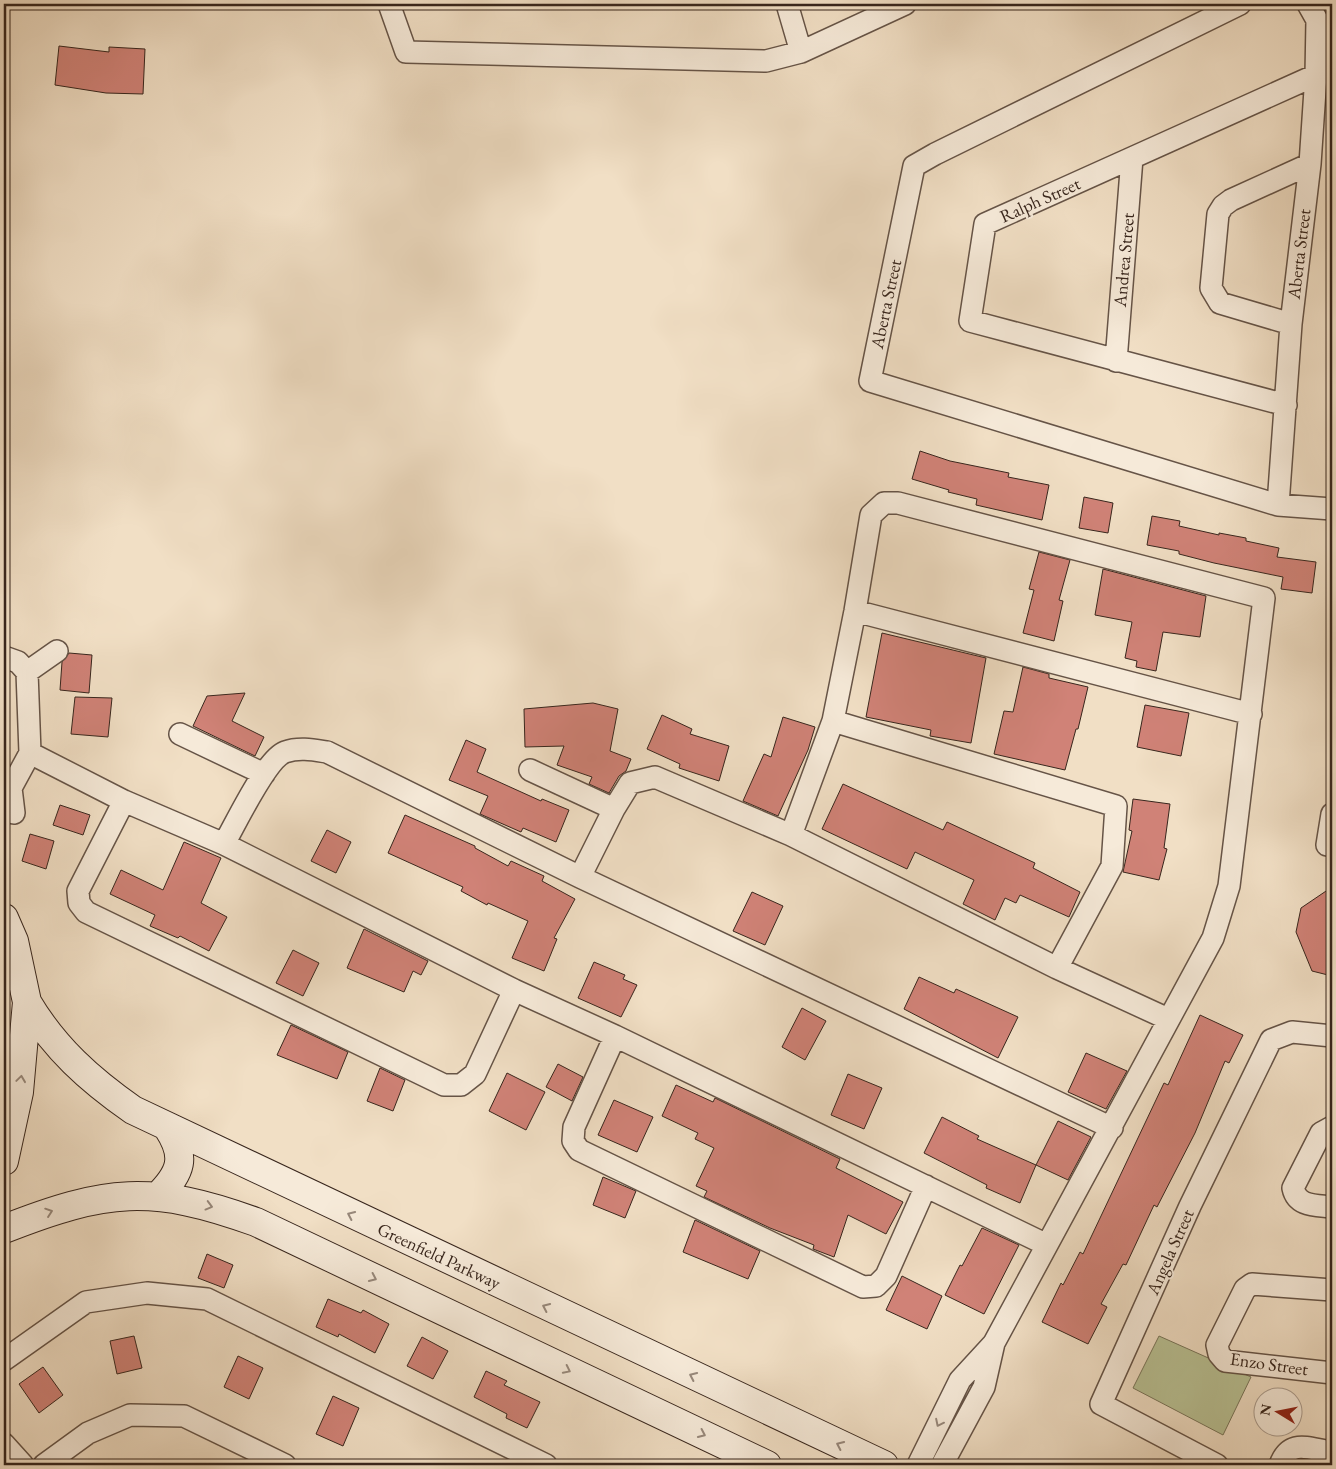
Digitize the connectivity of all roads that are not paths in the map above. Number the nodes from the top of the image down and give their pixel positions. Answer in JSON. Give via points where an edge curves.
{"nodes":[{"id":1,"x":389,"y":4,"type":"edge"},
{"id":2,"x":787,"y":4,"type":"edge"},
{"id":3,"x":905,"y":4,"type":"edge"},
{"id":4,"x":1240,"y":4,"type":"edge"},
{"id":5,"x":1308,"y":4,"type":"edge"},
{"id":6,"x":801,"y":52,"type":"junction"},
{"id":7,"x":1316,"y":75,"type":"junction"},
{"id":8,"x":1132,"y":158,"type":"junction"},
{"id":9,"x":1310,"y":164,"type":"junction"},
{"id":10,"x":1291,"y":324,"type":"junction"},
{"id":11,"x":1116,"y":361,"type":"junction"},
{"id":12,"x":1286,"y":405,"type":"junction"},
{"id":13,"x":1278,"y":505,"type":"junction"},
{"id":14,"x":1332,"y":509,"type":"edge"},
{"id":15,"x":855,"y":611,"type":"junction"},
{"id":16,"x":57,"y":650,"type":"dead end"},
{"id":17,"x":4,"y":657,"type":"edge"},
{"id":18,"x":27,"y":672,"type":"junction"},
{"id":19,"x":1251,"y":714,"type":"junction"},
{"id":20,"x":833,"y":721,"type":"junction"},
{"id":21,"x":180,"y":734,"type":"dead end"},
{"id":22,"x":30,"y":753,"type":"junction"},
{"id":23,"x":530,"y":770,"type":"dead end"},
{"id":24,"x":264,"y":774,"type":"junction"},
{"id":25,"x":8,"y":784,"type":"edge"},
{"id":26,"x":124,"y":801,"type":"junction"},
{"id":27,"x":614,"y":809,"type":"junction"},
{"id":28,"x":14,"y":813,"type":"dead end"},
{"id":29,"x":1332,"y":814,"type":"edge"},
{"id":30,"x":791,"y":835,"type":"junction"},
{"id":31,"x":224,"y":844,"type":"junction"},
{"id":32,"x":1332,"y":845,"type":"edge"},
{"id":33,"x":580,"y":878,"type":"junction"},
{"id":34,"x":4,"y":918,"type":"edge"},
{"id":35,"x":1057,"y":968,"type":"junction"},
{"id":36,"x":514,"y":990,"type":"junction"},
{"id":37,"x":27,"y":1002,"type":"junction"},
{"id":38,"x":1168,"y":1019,"type":"junction"},
{"id":39,"x":615,"y":1036,"type":"junction"},
{"id":40,"x":1332,"y":1036,"type":"edge"},
{"id":41,"x":1332,"y":1127,"type":"edge"},
{"id":42,"x":168,"y":1128,"type":"junction"},
{"id":43,"x":1112,"y":1128,"type":"junction"},
{"id":44,"x":4,"y":1161,"type":"edge"},
{"id":45,"x":926,"y":1186,"type":"junction"},
{"id":46,"x":158,"y":1196,"type":"junction"},
{"id":47,"x":1332,"y":1207,"type":"edge"},
{"id":48,"x":4,"y":1230,"type":"edge"},
{"id":49,"x":1047,"y":1245,"type":"junction"},
{"id":50,"x":1332,"y":1290,"type":"edge"},
{"id":51,"x":994,"y":1343,"type":"junction"},
{"id":52,"x":4,"y":1360,"type":"edge"},
{"id":53,"x":1332,"y":1373,"type":"edge"},
{"id":54,"x":4,"y":1444,"type":"edge"},
{"id":55,"x":1332,"y":1452,"type":"edge"},
{"id":56,"x":23,"y":1465,"type":"edge"},
{"id":57,"x":44,"y":1465,"type":"edge"},
{"id":58,"x":285,"y":1465,"type":"edge"},
{"id":59,"x":546,"y":1465,"type":"edge"},
{"id":60,"x":767,"y":1465,"type":"edge"},
{"id":61,"x":884,"y":1465,"type":"edge"},
{"id":62,"x":918,"y":1465,"type":"edge"},
{"id":63,"x":942,"y":1465,"type":"edge"},
{"id":64,"x":1217,"y":1465,"type":"edge"},
{"id":65,"x":1280,"y":1465,"type":"edge"}],
"edges":[{"from":1,"to":6,"type":"street","via":[[406,52],[766,61]]},
{"from":2,"to":6,"type":"street"},
{"from":3,"to":6,"type":"street"},
{"from":4,"to":13,"type":"street","name":"Aberta Street","via":[[914,166],[870,381]]},
{"from":5,"to":7,"type":"street","name":"Aberta Street","via":[[1317,20]]},
{"from":7,"to":8,"type":"street","name":"Ralph Street"},
{"from":7,"to":9,"type":"street","name":"Aberta Street"},
{"from":8,"to":11,"type":"street","name":"Andrea Street"},
{"from":8,"to":11,"type":"street","name":"Ralph Street","via":[[985,224],[970,321]]},
{"from":9,"to":10,"type":"street","name":"Aberta Street"},
{"from":9,"to":10,"type":"street","via":[[1231,200],[1218,214],[1210,288],[1214,297],[1220,303]]},
{"from":10,"to":12,"type":"street","name":"Aberta Street"},
{"from":11,"to":12,"type":"street","name":"Ralph Street"},
{"from":12,"to":13,"type":"street","name":"Aberta Street"},
{"from":13,"to":14,"type":"street","name":"Aberta Street"},
{"from":15,"to":19,"type":"street"},
{"from":15,"to":19,"type":"street","via":[[871,515],[884,503],[1264,598]]},
{"from":15,"to":20,"type":"street"},
{"from":16,"to":18,"type":"street"},
{"from":17,"to":18,"type":"street","via":[[18,662]]},
{"from":18,"to":22,"type":"street"},
{"from":19,"to":38,"type":"street","via":[[1229,886],[1213,938]]},
{"from":20,"to":30,"type":"street"},
{"from":20,"to":35,"type":"street","via":[[1116,806],[1112,866]]},
{"from":21,"to":24,"type":"street"},
{"from":22,"to":25,"type":"street"},
{"from":22,"to":26,"type":"street"},
{"from":23,"to":27,"type":"street"},
{"from":24,"to":31,"type":"street"},
{"from":24,"to":33,"type":"street","via":[[284,752],[306,749],[327,752]]},
{"from":25,"to":28,"type":"street"},
{"from":26,"to":31,"type":"street"},
{"from":26,"to":36,"type":"street","via":[[78,891],[79,903],[86,912],[444,1085],[461,1085],[475,1074]]},
{"from":27,"to":30,"type":"street","via":[[630,783],[655,777]]},
{"from":27,"to":33,"type":"street"},
{"from":29,"to":32,"type":"street","via":[[1327,845]]},
{"from":30,"to":35,"type":"street"},
{"from":31,"to":36,"type":"street"},
{"from":33,"to":43,"type":"street"},
{"from":34,"to":37,"type":"main road","via":[[14,941]]},
{"from":35,"to":38,"type":"street"},
{"from":36,"to":39,"type":"street"},
{"from":37,"to":42,"type":"main road","name":"Greenfield Parkway","via":[[50,1038],[82,1070],[133,1110]]},
{"from":44,"to":37,"type":"main road","one_way":true,"via":[[19,1092]]},
{"from":38,"to":43,"type":"street"},
{"from":39,"to":45,"type":"street"},
{"from":39,"to":45,"type":"street","via":[[574,1127],[573,1141],[579,1150],[863,1287],[876,1286],[886,1276]]},
{"from":40,"to":64,"type":"street","name":"Angela Street","via":[[1292,1032],[1271,1040],[1190,1206],[1101,1404]]},
{"from":41,"to":47,"type":"street","via":[[1321,1133],[1294,1188],[1295,1197],[1302,1203]]},
{"from":42,"to":46,"type":"main road","via":[[175,1138],[180,1160],[174,1180]]},
{"from":61,"to":42,"type":"main road","name":"Greenfield Parkway","one_way":true},
{"from":43,"to":49,"type":"street"},
{"from":45,"to":49,"type":"street"},
{"from":48,"to":46,"type":"main road","one_way":true,"via":[[93,1200],[133,1195]]},
{"from":46,"to":60,"type":"main road","one_way":true,"via":[[211,1206],[256,1222]]},
{"from":49,"to":51,"type":"street"},
{"from":50,"to":53,"type":"street","name":"Enzo Street","via":[[1252,1284],[1245,1289],[1217,1344],[1225,1361]]},
{"from":51,"to":62,"type":"street","one_way":true,"via":[[960,1380]]},
{"from":51,"to":63,"type":"street","via":[[984,1387]]},
{"from":52,"to":59,"type":"street","via":[[86,1302],[147,1293],[207,1299]]},
{"from":54,"to":56,"type":"street"},
{"from":55,"to":65,"type":"street","via":[[1291,1448],[1285,1452]]},
{"from":57,"to":58,"type":"street","via":[[88,1433],[130,1415],[184,1416]]}]}
